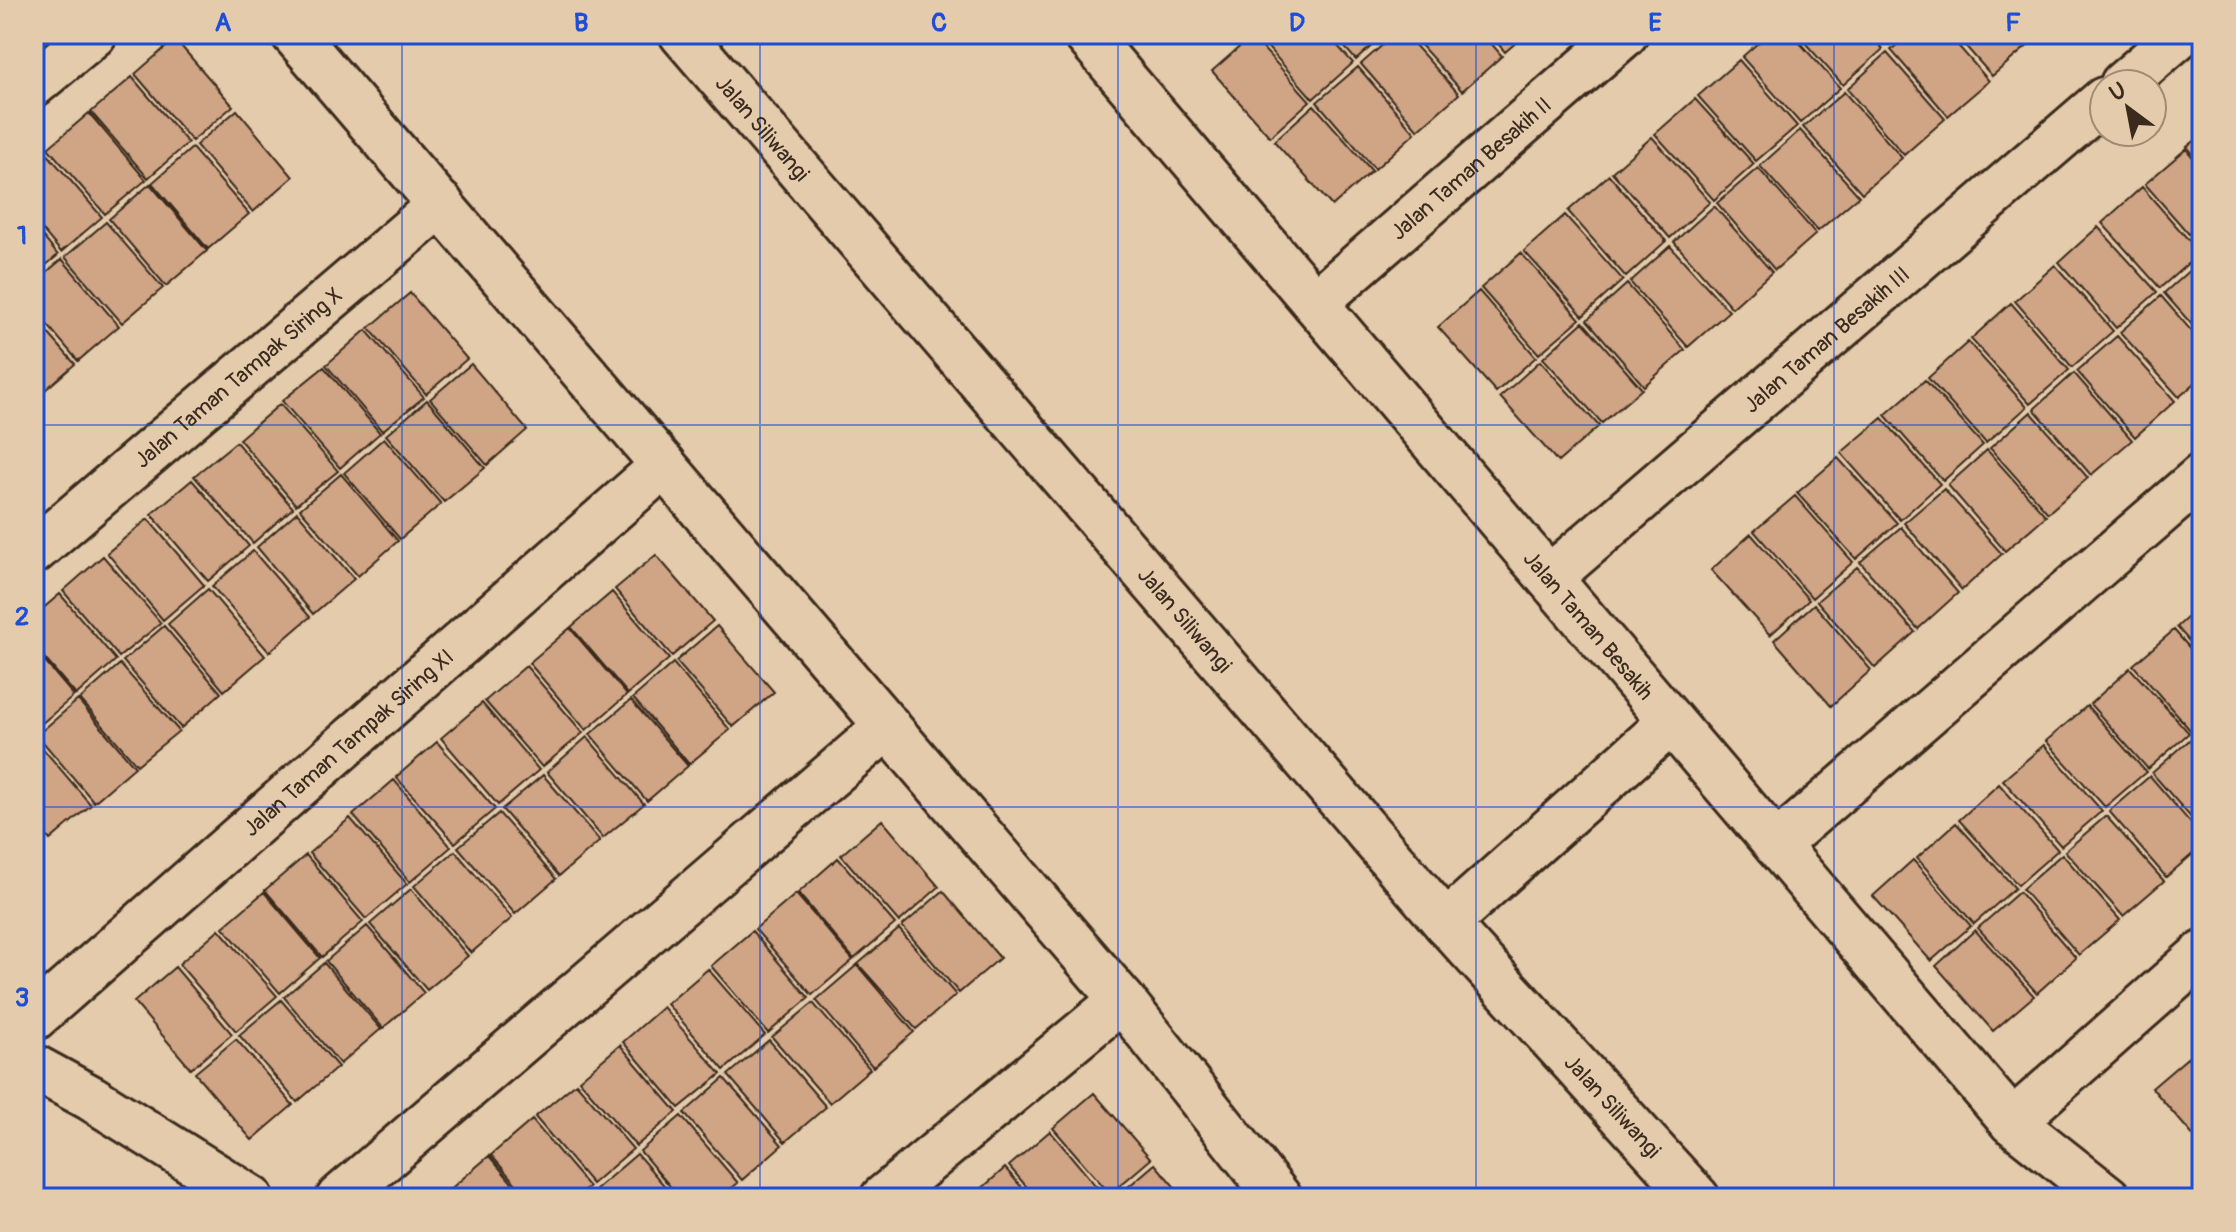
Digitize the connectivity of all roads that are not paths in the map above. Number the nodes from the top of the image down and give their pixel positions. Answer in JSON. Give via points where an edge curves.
{"nodes":[{"id":1,"x":94,"y":34,"type":"edge"},
{"id":2,"x":294,"y":34,"type":"edge"},
{"id":3,"x":682,"y":34,"type":"edge"},
{"id":4,"x":1625,"y":34,"type":"edge"},
{"id":5,"x":2181,"y":34,"type":"edge"},
{"id":6,"x":1102,"y":40,"type":"edge"},
{"id":7,"x":2142,"y":68,"type":"edge"},
{"id":8,"x":34,"y":84,"type":"edge"},
{"id":9,"x":2088,"y":114,"type":"edge"},
{"id":10,"x":441,"y":204,"type":"junction"},
{"id":11,"x":1315,"y":303,"type":"junction"},
{"id":12,"x":664,"y":465,"type":"junction"},
{"id":13,"x":2202,"y":476,"type":"edge"},
{"id":14,"x":34,"y":551,"type":"edge"},
{"id":15,"x":1549,"y":578,"type":"junction"},
{"id":16,"x":1671,"y":722,"type":"junction"},
{"id":17,"x":888,"y":726,"type":"junction"},
{"id":18,"x":1776,"y":845,"type":"junction"},
{"id":19,"x":1446,"y":923,"type":"junction"},
{"id":20,"x":2202,"y":954,"type":"edge"},
{"id":21,"x":1122,"y":1000,"type":"junction"},
{"id":22,"x":34,"y":1018,"type":"edge"},
{"id":23,"x":34,"y":1067,"type":"edge"},
{"id":24,"x":2012,"y":1122,"type":"junction"},
{"id":25,"x":251,"y":1198,"type":"edge"},
{"id":26,"x":339,"y":1198,"type":"edge"},
{"id":27,"x":883,"y":1198,"type":"edge"},
{"id":28,"x":1279,"y":1198,"type":"edge"},
{"id":29,"x":1697,"y":1198,"type":"edge"},
{"id":30,"x":2108,"y":1198,"type":"edge"}],
"edges":[{"from":1,"to":8,"type":"street"},
{"from":2,"to":10,"type":"street"},
{"from":3,"to":19,"type":"street","name":"Jalan Siliwangi"},
{"from":4,"to":11,"type":"street","name":"Jalan Taman Besakih II"},
{"from":5,"to":7,"type":"street"},
{"from":6,"to":11,"type":"street","name":"Jalan Taman Besakih"},
{"from":9,"to":15,"type":"street","name":"Jalan Taman Besakih III"},
{"from":10,"to":12,"type":"street"},
{"from":10,"to":14,"type":"street","name":"Jalan Taman Tampak Siring X"},
{"from":11,"to":15,"type":"street","name":"Jalan Taman Besakih"},
{"from":12,"to":17,"type":"street"},
{"from":12,"to":22,"type":"street","name":"Jalan Taman Tampak Siring XI"},
{"from":13,"to":18,"type":"street"},
{"from":15,"to":16,"type":"street","name":"Jalan Taman Besakih"},
{"from":16,"to":18,"type":"street","name":"Jalan Taman Besakih"},
{"from":16,"to":19,"type":"street"},
{"from":17,"to":21,"type":"street"},
{"from":17,"to":26,"type":"street"},
{"from":18,"to":24,"type":"street","name":"Jalan Taman Besakih"},
{"from":19,"to":29,"type":"street","name":"Jalan Siliwangi"},
{"from":20,"to":24,"type":"street"},
{"from":21,"to":27,"type":"street"},
{"from":21,"to":28,"type":"street"},
{"from":23,"to":25,"type":"street"},
{"from":24,"to":30,"type":"street","name":"Jalan Taman Besakih"}]}
